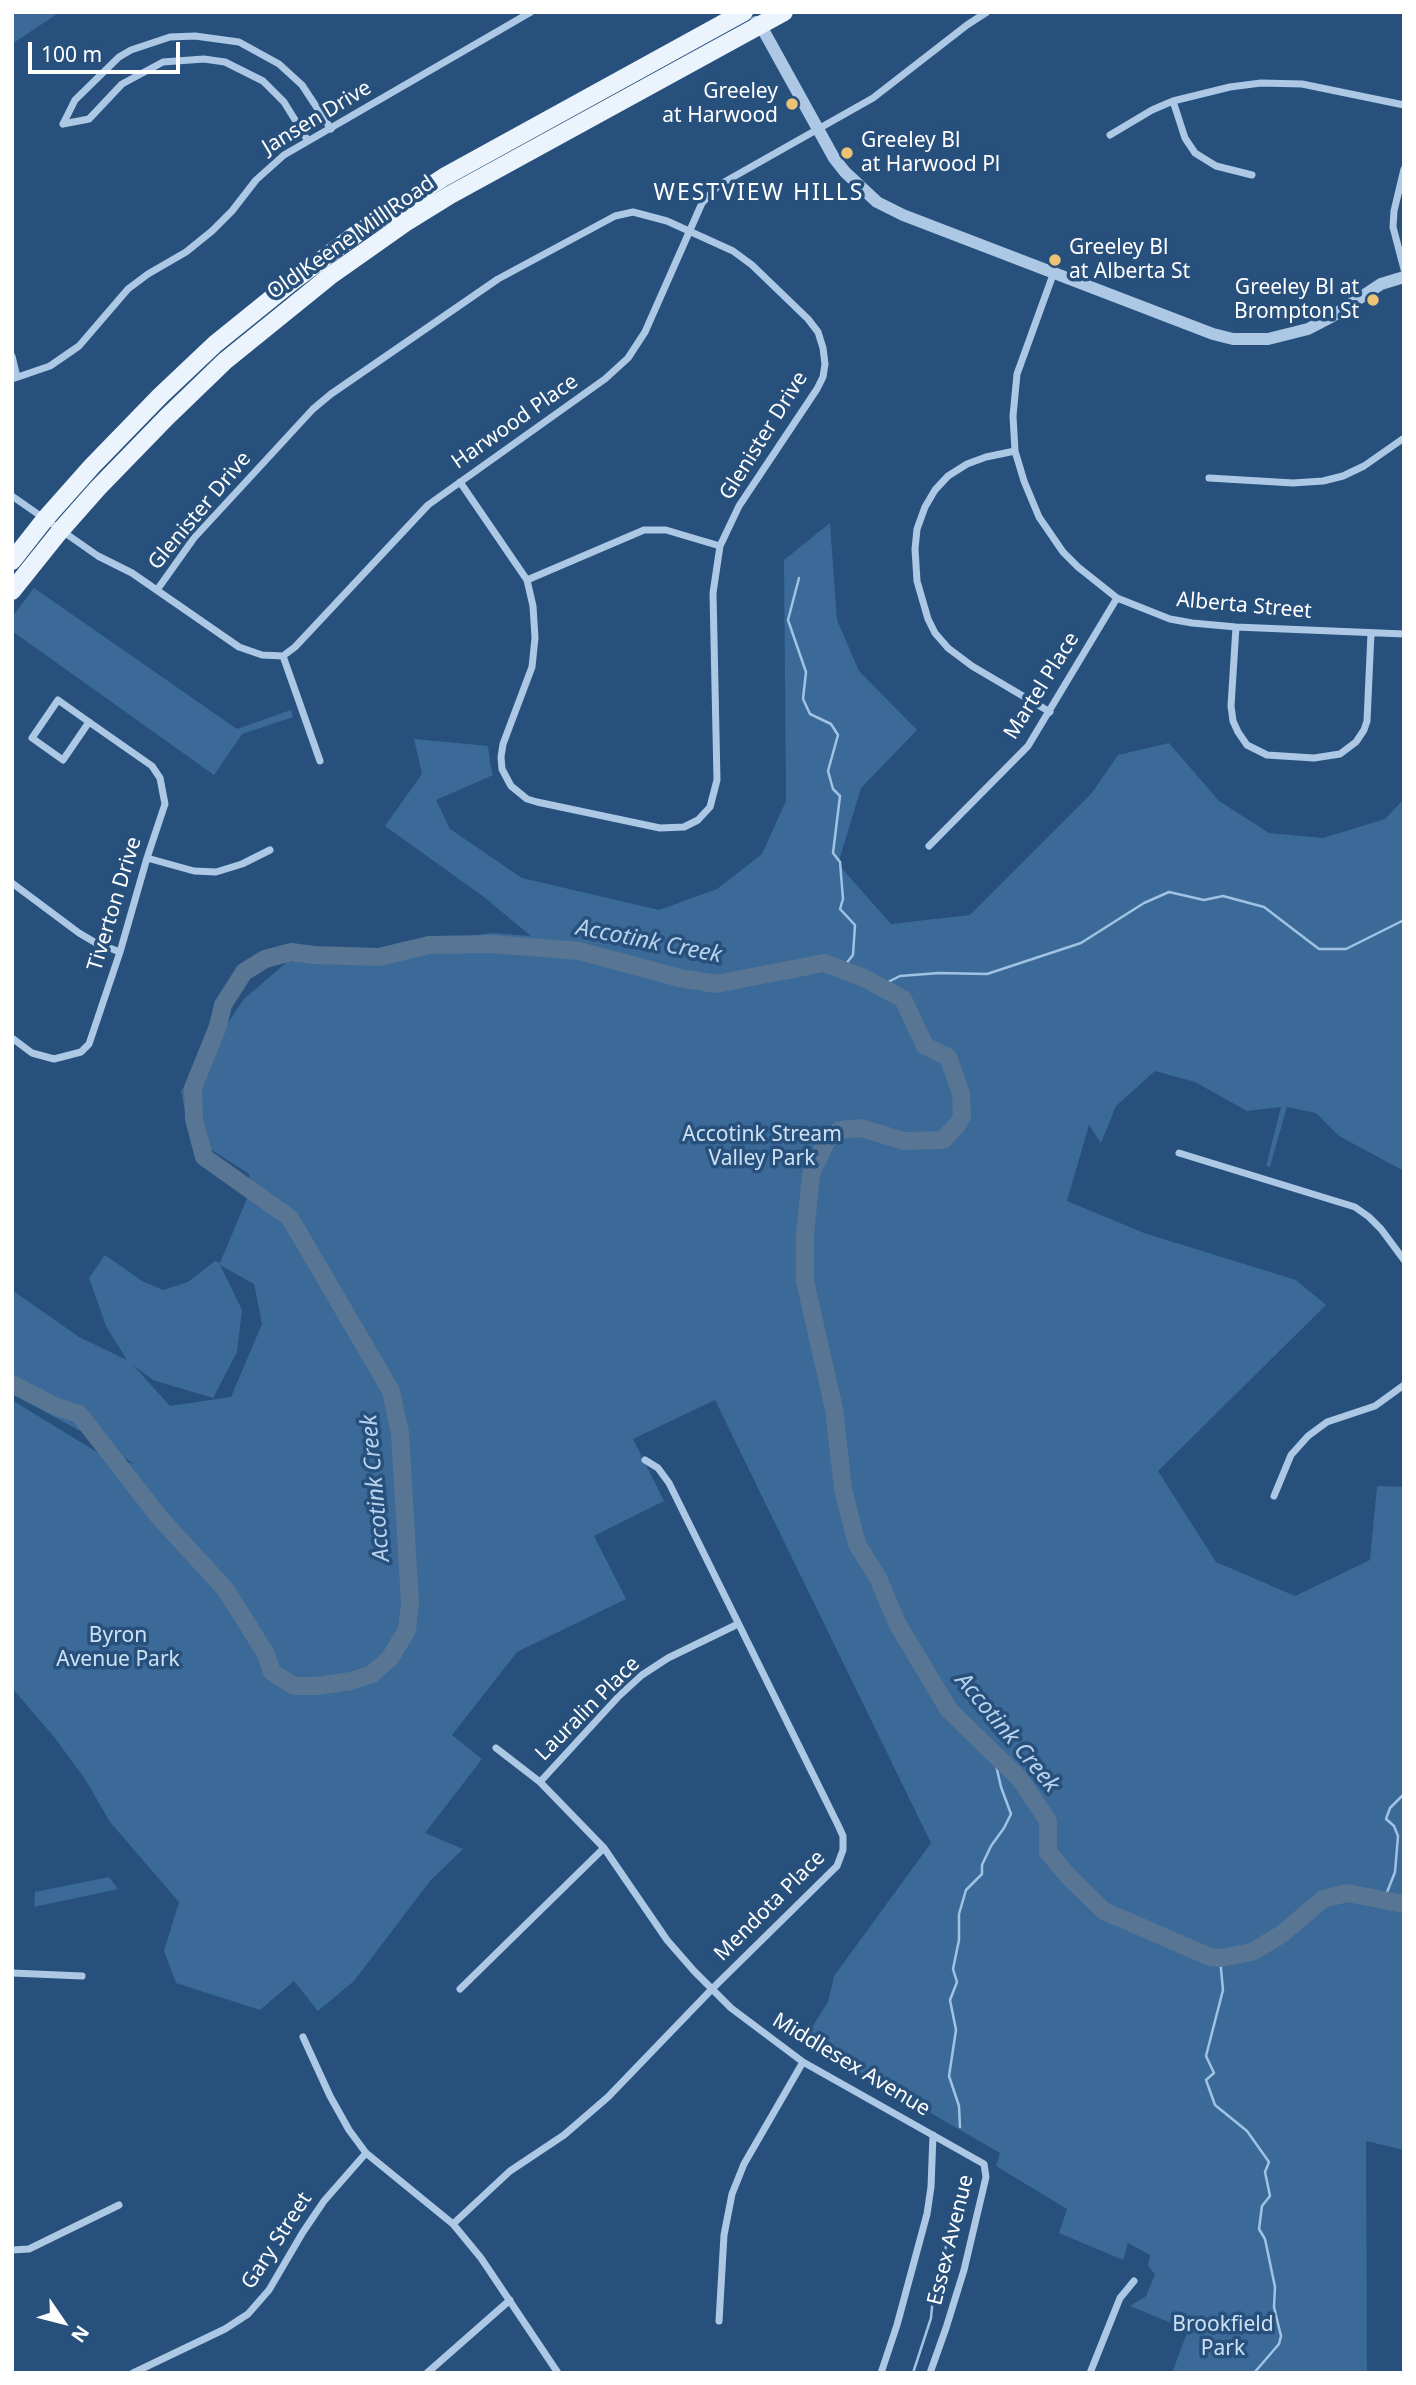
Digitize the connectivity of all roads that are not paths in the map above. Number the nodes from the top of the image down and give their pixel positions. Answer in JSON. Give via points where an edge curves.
{"nodes":[{"id":1,"x":531,"y":12,"type":"edge"},
{"id":2,"x":743,"y":12,"type":"edge"},
{"id":3,"x":785,"y":12,"type":"edge"},
{"id":4,"x":987,"y":12,"type":"edge"},
{"id":5,"x":761,"y":19,"type":"edge"},
{"id":6,"x":1173,"y":101,"type":"junction"},
{"id":7,"x":1404,"y":105,"type":"edge"},
{"id":8,"x":331,"y":129,"type":"junction"},
{"id":9,"x":818,"y":130,"type":"junction"},
{"id":10,"x":1110,"y":135,"type":"dead end"},
{"id":11,"x":308,"y":141,"type":"junction"},
{"id":12,"x":1404,"y":169,"type":"edge"},
{"id":13,"x":1252,"y":175,"type":"dead end"},
{"id":14,"x":689,"y":231,"type":"junction"},
{"id":15,"x":1404,"y":269,"type":"edge"},
{"id":16,"x":1054,"y":272,"type":"junction"},
{"id":17,"x":1404,"y":277,"type":"edge"},
{"id":18,"x":12,"y":356,"type":"edge"},
{"id":19,"x":15,"y":378,"type":"edge"},
{"id":20,"x":1404,"y":438,"type":"edge"},
{"id":21,"x":1015,"y":451,"type":"junction"},
{"id":22,"x":1209,"y":478,"type":"dead end"},
{"id":23,"x":460,"y":482,"type":"junction"},
{"id":24,"x":12,"y":496,"type":"edge"},
{"id":25,"x":45,"y":519,"type":"junction"},
{"id":26,"x":60,"y":531,"type":"junction"},
{"id":27,"x":720,"y":546,"type":"junction"},
{"id":28,"x":12,"y":561,"type":"edge"},
{"id":29,"x":527,"y":580,"type":"junction"},
{"id":30,"x":157,"y":590,"type":"junction"},
{"id":31,"x":12,"y":591,"type":"edge"},
{"id":32,"x":1117,"y":598,"type":"junction"},
{"id":33,"x":1236,"y":626,"type":"junction"},
{"id":34,"x":1371,"y":633,"type":"junction"},
{"id":35,"x":1404,"y":634,"type":"edge"},
{"id":36,"x":283,"y":656,"type":"junction"},
{"id":37,"x":1050,"y":712,"type":"junction"},
{"id":38,"x":89,"y":722,"type":"junction"},
{"id":39,"x":320,"y":761,"type":"dead end"},
{"id":40,"x":929,"y":846,"type":"dead end"},
{"id":41,"x":270,"y":850,"type":"dead end"},
{"id":42,"x":147,"y":858,"type":"junction"},
{"id":43,"x":12,"y":883,"type":"edge"},
{"id":44,"x":120,"y":952,"type":"junction"},
{"id":45,"x":12,"y":1038,"type":"edge"},
{"id":46,"x":1180,"y":1153,"type":"dead end"},
{"id":47,"x":1404,"y":1260,"type":"edge"},
{"id":48,"x":1404,"y":1385,"type":"edge"},
{"id":49,"x":645,"y":1460,"type":"dead end"},
{"id":50,"x":1273,"y":1496,"type":"dead end"},
{"id":51,"x":738,"y":1624,"type":"junction"},
{"id":52,"x":496,"y":1748,"type":"dead end"},
{"id":53,"x":540,"y":1782,"type":"junction"},
{"id":54,"x":604,"y":1848,"type":"junction"},
{"id":55,"x":12,"y":1973,"type":"edge"},
{"id":56,"x":82,"y":1976,"type":"dead end"},
{"id":57,"x":460,"y":1989,"type":"dead end"},
{"id":58,"x":712,"y":1989,"type":"junction"},
{"id":59,"x":303,"y":2037,"type":"dead end"},
{"id":60,"x":803,"y":2062,"type":"junction"},
{"id":61,"x":933,"y":2135,"type":"junction"},
{"id":62,"x":366,"y":2153,"type":"junction"},
{"id":63,"x":119,"y":2205,"type":"dead end"},
{"id":64,"x":453,"y":2224,"type":"junction"},
{"id":65,"x":12,"y":2250,"type":"edge"},
{"id":66,"x":1134,"y":2281,"type":"dead end"},
{"id":67,"x":510,"y":2300,"type":"junction"},
{"id":68,"x":719,"y":2321,"type":"dead end"},
{"id":69,"x":133,"y":2373,"type":"edge"},
{"id":70,"x":427,"y":2373,"type":"edge"},
{"id":71,"x":558,"y":2373,"type":"edge"},
{"id":72,"x":881,"y":2373,"type":"edge"},
{"id":73,"x":930,"y":2373,"type":"edge"},
{"id":74,"x":1090,"y":2373,"type":"edge"}],
"edges":[{"from":1,"to":8,"type":"street","name":"Jansen Drive"},
{"from":2,"to":5,"type":"street"},
{"from":2,"to":25,"type":"main road","name":"Old Keene Mill Road","via":[[444,177],[359,232],[215,344],[124,432]]},
{"from":3,"to":5,"type":"main road","name":"Old Keene Mill Road"},
{"from":4,"to":9,"type":"street","name":"Harwood Place","via":[[873,98]]},
{"from":5,"to":9,"type":"street"},
{"from":5,"to":26,"type":"main road","name":"Old Keene Mill Road","via":[[450,195],[330,276],[225,361]]},
{"from":6,"to":7,"type":"street","via":[[1230,87],[1282,82]]},
{"from":6,"to":10,"type":"street"},
{"from":6,"to":13,"type":"street","via":[[1195,153],[1216,166]]},
{"from":8,"to":11,"type":"street","name":"Jansen Drive"},
{"from":8,"to":11,"type":"street","via":[[302,85],[279,64],[239,42],[195,36],[170,37],[119,57],[75,100],[63,124],[89,119],[122,84],[163,62],[204,59],[225,62],[263,81],[284,102]]},
{"from":9,"to":14,"type":"street","name":"Harwood Place","via":[[719,186],[702,204]]},
{"from":9,"to":16,"type":"street","via":[[845,173],[877,202]]},
{"from":11,"to":19,"type":"street","name":"Jansen Drive","via":[[268,167],[212,231],[128,289],[79,346],[50,366]]},
{"from":12,"to":15,"type":"street","via":[[1393,227]]},
{"from":14,"to":23,"type":"street","name":"Harwood Place","via":[[645,332],[628,358]]},
{"from":14,"to":27,"type":"street","name":"Glenister Drive","via":[[752,265],[808,319],[818,332],[824,356],[817,389],[739,506]]},
{"from":14,"to":30,"type":"street","name":"Glenister Drive","via":[[646,214],[625,213],[498,279],[313,410],[194,538]]},
{"from":16,"to":17,"type":"street","via":[[1213,334],[1253,340],[1308,329],[1381,284]]},
{"from":16,"to":21,"type":"street","name":"Alberta Street","via":[[1017,374]]},
{"from":18,"to":19,"type":"street"},
{"from":20,"to":22,"type":"street","via":[[1364,466],[1333,479],[1293,483]]},
{"from":21,"to":32,"type":"street","name":"Alberta Street","via":[[1030,498],[1050,535],[1078,567]]},
{"from":21,"to":37,"type":"street","via":[[967,464],[935,490],[917,529],[917,581],[928,619],[948,648]]},
{"from":23,"to":29,"type":"street","name":"Glenister Drive"},
{"from":23,"to":36,"type":"street","name":"Harwood Place","via":[[428,505]]},
{"from":24,"to":25,"type":"street"},
{"from":25,"to":26,"type":"street"},
{"from":25,"to":28,"type":"main road","name":"Old Keene Mill Road"},
{"from":26,"to":30,"type":"street"},
{"from":26,"to":31,"type":"main road","name":"Old Keene Mill Road"},
{"from":27,"to":29,"type":"street","via":[[666,530],[645,530]]},
{"from":27,"to":29,"type":"street","name":"Glenister Drive","via":[[713,593],[717,780],[710,807],[684,827],[660,828],[537,802],[511,786],[502,769],[503,744],[535,653]]},
{"from":30,"to":36,"type":"street","via":[[239,647]]},
{"from":32,"to":33,"type":"street","name":"Alberta Street","via":[[1170,619]]},
{"from":32,"to":37,"type":"street","name":"Martel Place"},
{"from":33,"to":34,"type":"street","name":"Alberta Street"},
{"from":33,"to":34,"type":"street","via":[[1231,706],[1238,733],[1247,745],[1267,755],[1314,758],[1340,754],[1364,730]]},
{"from":34,"to":35,"type":"street","name":"Alberta Street"},
{"from":36,"to":39,"type":"street"},
{"from":37,"to":40,"type":"street","name":"Martel Place","via":[[1019,756]]},
{"from":38,"to":38,"type":"street","name":"Tiverton Drive","via":[[58,700],[32,738],[63,760]]},
{"from":38,"to":42,"type":"street","name":"Tiverton Drive","via":[[152,766],[160,778],[165,804]]},
{"from":41,"to":42,"type":"street","via":[[216,872]]},
{"from":42,"to":44,"type":"street","name":"Tiverton Drive"},
{"from":43,"to":44,"type":"street","via":[[79,933]]},
{"from":44,"to":45,"type":"street","name":"Tiverton Drive","via":[[89,1044],[81,1052],[43,1057]]},
{"from":46,"to":47,"type":"street","via":[[1355,1208],[1381,1229]]},
{"from":48,"to":50,"type":"street","via":[[1375,1406],[1326,1422],[1308,1436],[1291,1455]]},
{"from":49,"to":51,"type":"street","name":"Mendota Place","via":[[669,1483]]},
{"from":51,"to":53,"type":"street","name":"Lauralin Place","via":[[642,1675]]},
{"from":51,"to":58,"type":"street","name":"Mendota Place","via":[[838,1825],[844,1850],[837,1866]]},
{"from":52,"to":53,"type":"street","name":"Middlesex Avenue"},
{"from":53,"to":54,"type":"street","name":"Middlesex Avenue"},
{"from":54,"to":57,"type":"street"},
{"from":54,"to":58,"type":"street","name":"Middlesex Avenue","via":[[667,1940]]},
{"from":55,"to":56,"type":"street"},
{"from":58,"to":60,"type":"street","name":"Middlesex Avenue"},
{"from":58,"to":64,"type":"street","name":"Mendota Place","via":[[595,2110],[510,2171]]},
{"from":59,"to":62,"type":"street","via":[[330,2096]]},
{"from":60,"to":61,"type":"street","name":"Middlesex Avenue"},
{"from":60,"to":68,"type":"street","via":[[744,2164],[732,2194],[724,2235]]},
{"from":61,"to":72,"type":"street","name":"Essex Avenue","via":[[927,2214]]},
{"from":61,"to":73,"type":"street","name":"Essex Avenue","via":[[984,2164],[987,2171],[964,2270]]},
{"from":62,"to":64,"type":"street"},
{"from":62,"to":69,"type":"street","name":"Gary Street","via":[[324,2201],[269,2290],[248,2314]]},
{"from":63,"to":65,"type":"street","via":[[29,2249]]},
{"from":64,"to":67,"type":"street"},
{"from":66,"to":74,"type":"street","via":[[1121,2298]]},
{"from":67,"to":70,"type":"street"},
{"from":67,"to":71,"type":"street"}]}
